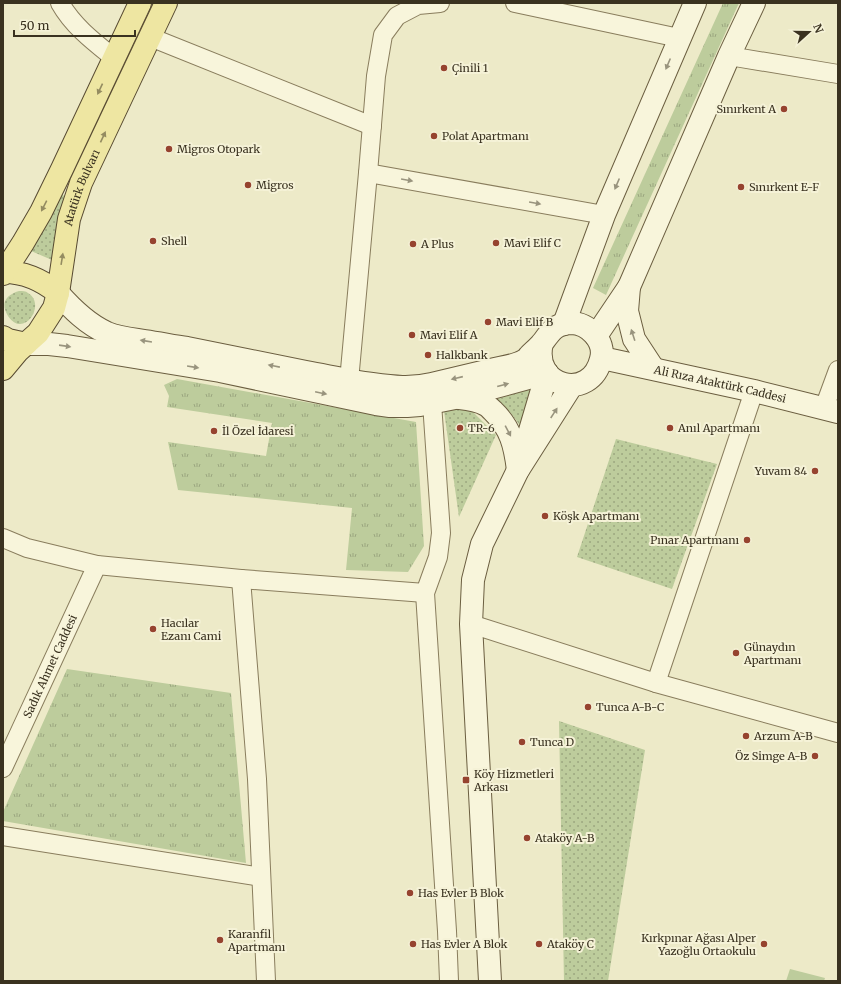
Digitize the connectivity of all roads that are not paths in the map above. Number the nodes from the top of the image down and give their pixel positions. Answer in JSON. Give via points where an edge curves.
{"nodes":[{"id":1,"x":60,"y":3,"type":"edge"},
{"id":2,"x":140,"y":3,"type":"edge"},
{"id":3,"x":166,"y":3,"type":"edge"},
{"id":4,"x":440,"y":3,"type":"edge"},
{"id":5,"x":515,"y":3,"type":"edge"},
{"id":6,"x":695,"y":3,"type":"edge"},
{"id":7,"x":754,"y":3,"type":"edge"},
{"id":8,"x":150,"y":36,"type":"junction"},
{"id":9,"x":679,"y":38,"type":"junction"},
{"id":10,"x":729,"y":56,"type":"junction"},
{"id":11,"x":114,"y":58,"type":"junction"},
{"id":12,"x":838,"y":74,"type":"edge"},
{"id":13,"x":372,"y":126,"type":"junction"},
{"id":14,"x":368,"y":173,"type":"junction"},
{"id":15,"x":604,"y":216,"type":"junction"},
{"id":16,"x":3,"y":272,"type":"edge"},
{"id":17,"x":629,"y":287,"type":"junction"},
{"id":18,"x":58,"y":293,"type":"junction"},
{"id":19,"x":564,"y":324,"type":"junction"},
{"id":20,"x":596,"y":336,"type":"junction"},
{"id":21,"x":3,"y":337,"type":"edge"},
{"id":22,"x":542,"y":343,"type":"junction"},
{"id":23,"x":26,"y":344,"type":"junction"},
{"id":24,"x":602,"y":358,"type":"junction"},
{"id":25,"x":653,"y":368,"type":"junction"},
{"id":26,"x":3,"y":369,"type":"edge"},
{"id":27,"x":838,"y":370,"type":"edge"},
{"id":28,"x":547,"y":373,"type":"junction"},
{"id":29,"x":349,"y":381,"type":"junction"},
{"id":30,"x":572,"y":385,"type":"junction"},
{"id":31,"x":754,"y":391,"type":"junction"},
{"id":32,"x":455,"y":398,"type":"junction"},
{"id":33,"x":432,"y":403,"type":"junction"},
{"id":34,"x":831,"y":410,"type":"edge"},
{"id":35,"x":518,"y":470,"type":"junction"},
{"id":36,"x":3,"y":538,"type":"edge"},
{"id":37,"x":97,"y":565,"type":"junction"},
{"id":38,"x":242,"y":579,"type":"junction"},
{"id":39,"x":425,"y":593,"type":"junction"},
{"id":40,"x":471,"y":624,"type":"junction"},
{"id":41,"x":656,"y":683,"type":"junction"},
{"id":42,"x":838,"y":734,"type":"edge"},
{"id":43,"x":3,"y":768,"type":"edge"},
{"id":44,"x":3,"y":836,"type":"edge"},
{"id":45,"x":261,"y":877,"type":"junction"},
{"id":46,"x":266,"y":981,"type":"edge"},
{"id":47,"x":449,"y":981,"type":"edge"},
{"id":48,"x":490,"y":981,"type":"edge"}],
"edges":[{"from":1,"to":11,"type":"street","via":[[90,39]]},
{"from":2,"to":11,"type":"main road"},
{"from":3,"to":8,"type":"main road","name":"Atatürk Bulvarı"},
{"from":4,"to":13,"type":"street","via":[[418,5],[396,16],[383,35],[376,76]]},
{"from":5,"to":9,"type":"street"},
{"from":6,"to":9,"type":"main road"},
{"from":7,"to":10,"type":"main road"},
{"from":8,"to":13,"type":"street"},
{"from":18,"to":8,"type":"main road","name":"Atatürk Bulvarı","one_way":true,"via":[[69,219],[81,184]]},
{"from":9,"to":15,"type":"main road","one_way":true},
{"from":10,"to":12,"type":"street"},
{"from":10,"to":17,"type":"main road"},
{"from":11,"to":16,"type":"main road","one_way":true,"via":[[41,212]]},
{"from":13,"to":14,"type":"street"},
{"from":14,"to":15,"type":"street","one_way":true},
{"from":14,"to":29,"type":"street"},
{"from":15,"to":19,"type":"main road"},
{"from":16,"to":18,"type":"main road","via":[[20,273],[36,279]]},
{"from":17,"to":20,"type":"main road"},
{"from":25,"to":17,"type":"main road","one_way":true,"via":[[634,339],[627,311]]},
{"from":18,"to":23,"type":"main road","name":"Atatürk Bulvarı","via":[[54,308],[38,332]]},
{"from":29,"to":18,"type":"main road","one_way":true,"via":[[122,338],[88,322]]},
{"from":19,"to":20,"type":"main road","via":[[582,325]]},
{"from":19,"to":22,"type":"main road","via":[[547,334]]},
{"from":20,"to":24,"type":"main road"},
{"from":21,"to":23,"type":"main road"},
{"from":22,"to":28,"type":"main road","via":[[540,359]]},
{"from":22,"to":29,"type":"main road","one_way":true,"via":[[525,360],[512,365],[431,384],[400,387]]},
{"from":23,"to":26,"type":"main road","name":"Atatürk Bulvarı"},
{"from":23,"to":33,"type":"main road","one_way":true,"via":[[67,346],[220,371],[376,404],[406,406]]},
{"from":24,"to":25,"type":"main road","name":"Ali Rıza Ataktürk Caddesi"},
{"from":24,"to":30,"type":"main road","via":[[597,371],[590,378]]},
{"from":25,"to":31,"type":"main road","name":"Ali Rıza Ataktürk Caddesi"},
{"from":27,"to":34,"type":"street"},
{"from":28,"to":30,"type":"main road","via":[[554,380]]},
{"from":32,"to":28,"type":"main road","one_way":true},
{"from":28,"to":35,"type":"main road"},
{"from":35,"to":30,"type":"main road","one_way":true},
{"from":31,"to":34,"type":"main road","name":"Ali Rıza Ataktürk Caddesi"},
{"from":31,"to":41,"type":"street"},
{"from":32,"to":33,"type":"main road"},
{"from":32,"to":35,"type":"main road","one_way":true,"via":[[472,399],[486,405],[497,416],[509,431]]},
{"from":33,"to":39,"type":"street","via":[[441,534],[438,557]]},
{"from":35,"to":40,"type":"main road","via":[[482,544],[474,580]]},
{"from":36,"to":37,"type":"street","via":[[27,548]]},
{"from":37,"to":38,"type":"street"},
{"from":37,"to":43,"type":"street","name":"Sadık Ahmet Caddesi"},
{"from":38,"to":39,"type":"street"},
{"from":38,"to":45,"type":"street","via":[[257,779]]},
{"from":39,"to":47,"type":"street"},
{"from":40,"to":41,"type":"street"},
{"from":40,"to":48,"type":"main road"},
{"from":41,"to":42,"type":"street"},
{"from":44,"to":45,"type":"street"},
{"from":45,"to":46,"type":"street"}]}
